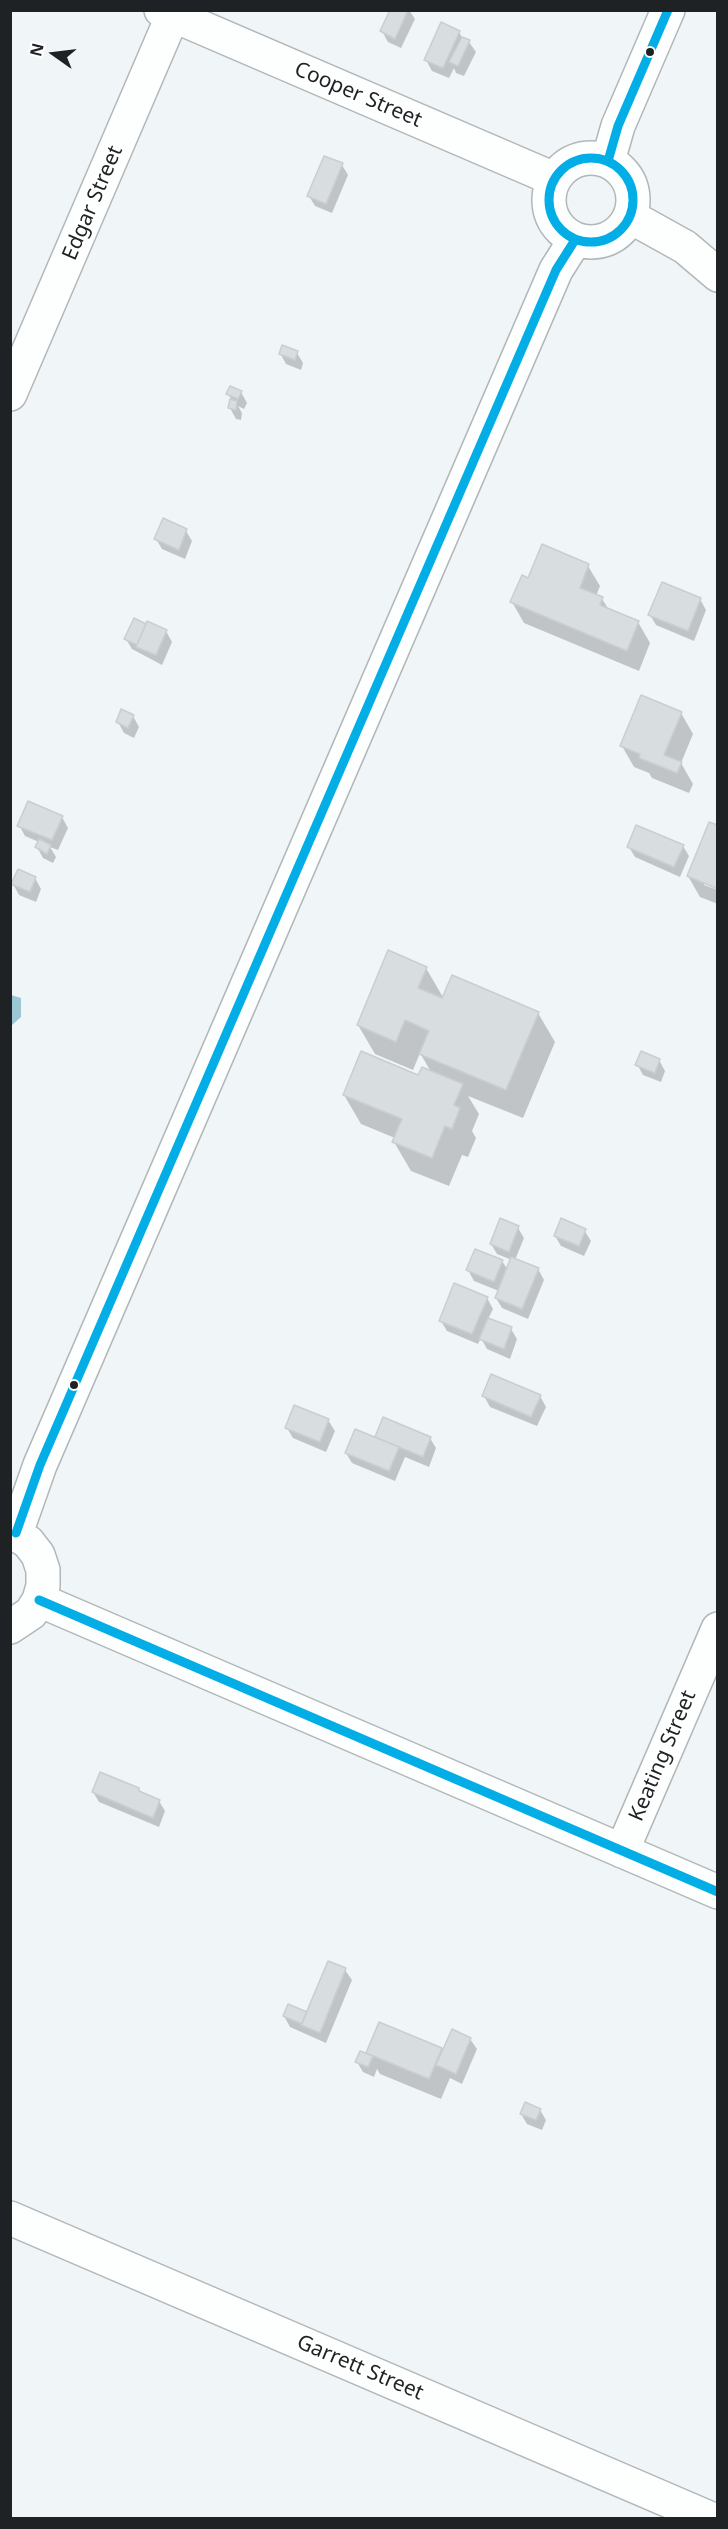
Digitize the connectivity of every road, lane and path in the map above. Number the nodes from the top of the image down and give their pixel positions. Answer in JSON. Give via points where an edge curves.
{"nodes":[{"id":1,"x":668,"y":10,"type":"edge"},
{"id":2,"x":170,"y":12,"type":"edge"},
{"id":3,"x":608,"y":161,"type":"junction"},
{"id":4,"x":554,"y":179,"type":"junction"},
{"id":5,"x":630,"y":217,"type":"junction"},
{"id":6,"x":575,"y":240,"type":"junction"},
{"id":7,"x":717,"y":275,"type":"edge"},
{"id":8,"x":10,"y":394,"type":"edge"},
{"id":9,"x":13,"y":1532,"type":"edge"},
{"id":10,"x":39,"y":1600,"type":"junction"},
{"id":11,"x":10,"y":1627,"type":"edge"},
{"id":12,"x":717,"y":1629,"type":"edge"},
{"id":13,"x":622,"y":1851,"type":"junction"},
{"id":14,"x":717,"y":1892,"type":"edge"},
{"id":15,"x":10,"y":2218,"type":"edge"},
{"id":16,"x":709,"y":2518,"type":"edge"}],
"edges":[{"from":1,"to":3,"type":"street","via":[[618,126]]},
{"from":2,"to":4,"type":"street","name":"Cooper Street"},
{"from":2,"to":8,"type":"street","name":"Edgar Street"},
{"from":3,"to":4,"type":"street","via":[[584,158],[572,162]]},
{"from":3,"to":5,"type":"street","via":[[620,168],[633,191]]},
{"from":4,"to":6,"type":"street","via":[[549,191],[551,214],[564,234]]},
{"from":5,"to":6,"type":"street","via":[[613,237],[601,242]]},
{"from":5,"to":7,"type":"street","via":[[685,248]]},
{"from":6,"to":9,"type":"street","via":[[551,281]]},
{"from":9,"to":10,"type":"street","via":[[28,1542],[40,1562],[43,1586]]},
{"from":10,"to":11,"type":"street","via":[[31,1613]]},
{"from":10,"to":13,"type":"street"},
{"from":12,"to":13,"type":"street","name":"Keating Street"},
{"from":13,"to":14,"type":"street"},
{"from":15,"to":16,"type":"street","name":"Garrett Street"}]}
